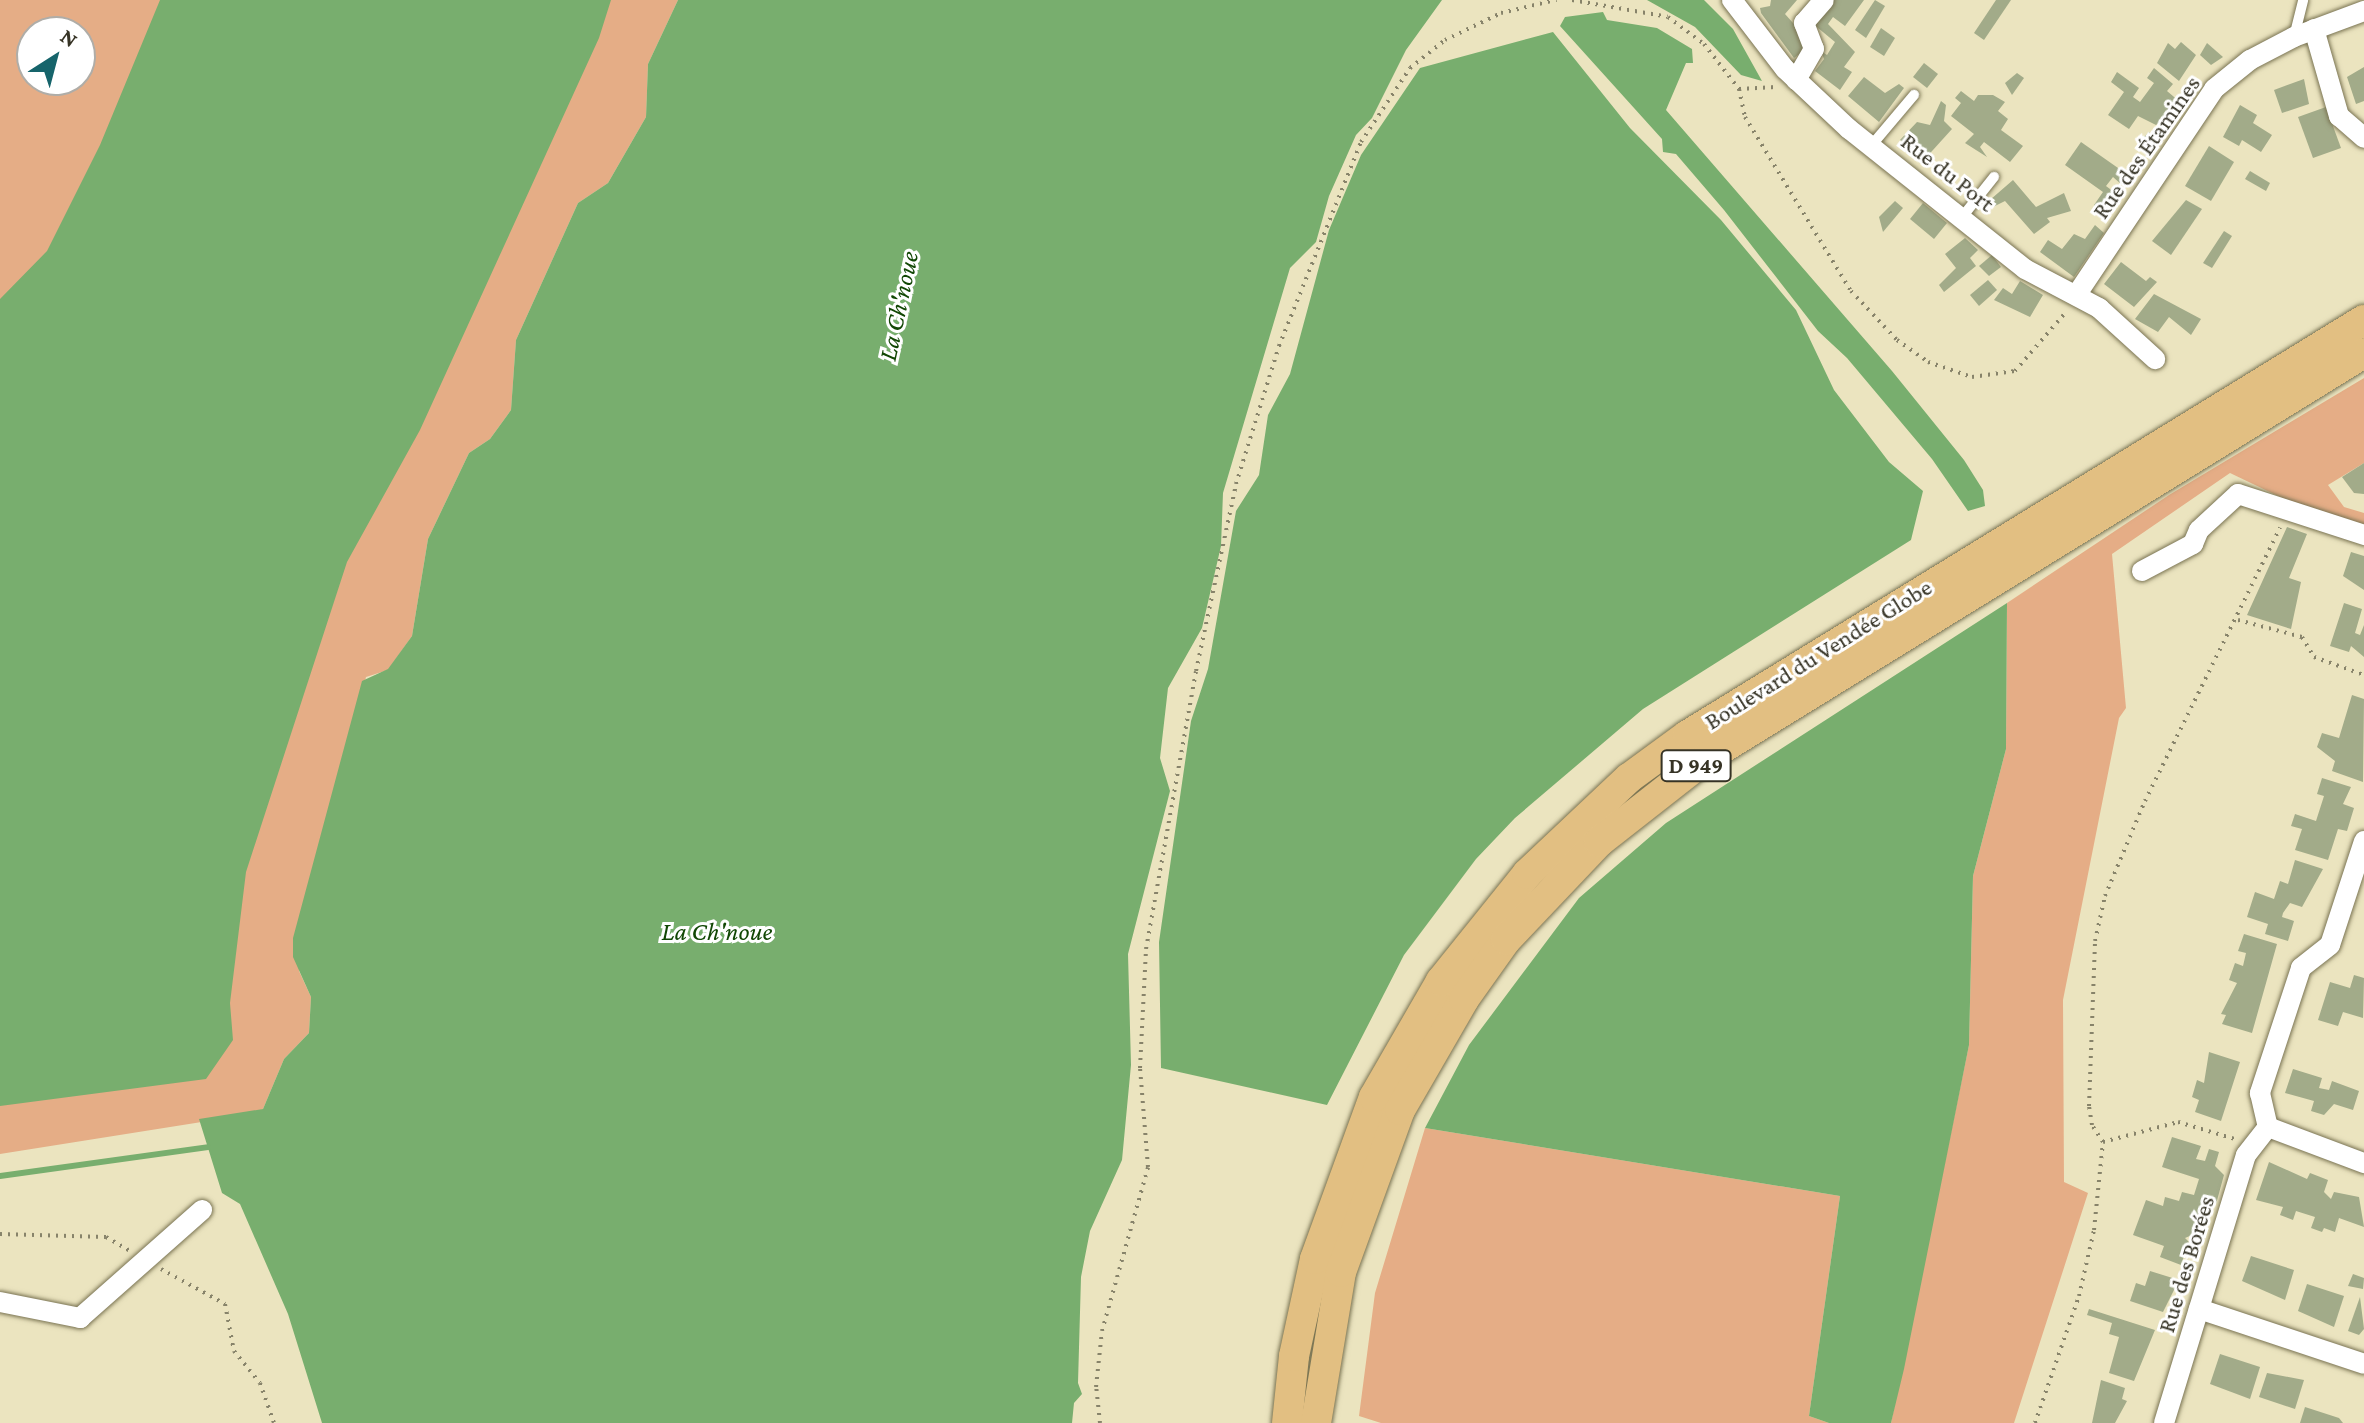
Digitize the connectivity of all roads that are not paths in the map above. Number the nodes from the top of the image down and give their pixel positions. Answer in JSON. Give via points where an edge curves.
{"nodes":[{"id":1,"x":1732,"y":0,"type":"edge"},
{"id":2,"x":1824,"y":0,"type":"edge"},
{"id":3,"x":2303,"y":0,"type":"edge"},
{"id":4,"x":2364,"y":11,"type":"edge"},
{"id":5,"x":2314,"y":29,"type":"junction"},
{"id":6,"x":2294,"y":37,"type":"junction"},
{"id":7,"x":1796,"y":80,"type":"junction"},
{"id":8,"x":1914,"y":95,"type":"dead end"},
{"id":9,"x":2364,"y":138,"type":"edge"},
{"id":10,"x":1871,"y":146,"type":"junction"},
{"id":11,"x":1994,"y":177,"type":"dead end"},
{"id":12,"x":1963,"y":216,"type":"junction"},
{"id":13,"x":2077,"y":294,"type":"junction"},
{"id":14,"x":2364,"y":320,"type":"edge"},
{"id":15,"x":2364,"y":353,"type":"edge"},
{"id":16,"x":2155,"y":359,"type":"dead end"},
{"id":17,"x":2364,"y":535,"type":"edge"},
{"id":18,"x":2142,"y":571,"type":"dead end"},
{"id":19,"x":2364,"y":841,"type":"edge"},
{"id":20,"x":2268,"y":1127,"type":"junction"},
{"id":21,"x":2364,"y":1163,"type":"edge"},
{"id":22,"x":202,"y":1210,"type":"dead end"},
{"id":23,"x":0,"y":1302,"type":"edge"},
{"id":24,"x":2199,"y":1309,"type":"junction"},
{"id":25,"x":2364,"y":1364,"type":"edge"},
{"id":26,"x":1289,"y":1391,"type":"junction"},
{"id":27,"x":1271,"y":1423,"type":"edge"},
{"id":28,"x":1287,"y":1423,"type":"edge"},
{"id":29,"x":1316,"y":1423,"type":"edge"},
{"id":30,"x":2164,"y":1423,"type":"edge"}],
"edges":[{"from":1,"to":7,"type":"street","name":"Rue du Port"},
{"from":2,"to":7,"type":"street","via":[[1804,23],[1814,49]]},
{"from":3,"to":6,"type":"lane"},
{"from":4,"to":5,"type":"street","name":"Rue des Étamines"},
{"from":5,"to":6,"type":"street","name":"Rue des Étamines"},
{"from":5,"to":9,"type":"street","via":[[2339,116]]},
{"from":6,"to":13,"type":"street","name":"Rue des Étamines","via":[[2250,60],[2214,89]]},
{"from":7,"to":10,"type":"street","name":"Rue du Port"},
{"from":8,"to":10,"type":"lane"},
{"from":10,"to":12,"type":"street","name":"Rue du Port"},
{"from":11,"to":12,"type":"lane"},
{"from":12,"to":13,"type":"street","name":"Rue du Port","via":[[2025,269]]},
{"from":13,"to":16,"type":"street","name":"Rue du Port"},
{"from":14,"to":26,"type":"main road","name":"Boulevard du Vendée Globe","number":"D 949","via":[[1688,735],[1629,778],[1527,874],[1441,981],[1374,1097],[1315,1259]]},
{"from":15,"to":29,"type":"main road","name":"Boulevard du Vendée Globe","number":"D 949","via":[[1705,759],[1599,842],[1506,940],[1464,999],[1400,1110],[1341,1272]]},
{"from":17,"to":18,"type":"street","via":[[2238,494],[2199,530],[2193,544]]},
{"from":19,"to":20,"type":"street","via":[[2330,945],[2301,968],[2260,1093]]},
{"from":20,"to":21,"type":"street"},
{"from":20,"to":24,"type":"street","name":"Rue des Borées","via":[[2251,1144]]},
{"from":22,"to":23,"type":"street","via":[[80,1318]]},
{"from":24,"to":25,"type":"street"},
{"from":24,"to":30,"type":"street","name":"Rue des Borées"},
{"from":26,"to":27,"type":"street"},
{"from":26,"to":28,"type":"main road","name":"Boulevard du Vendée Globe","number":"D 949"}]}
